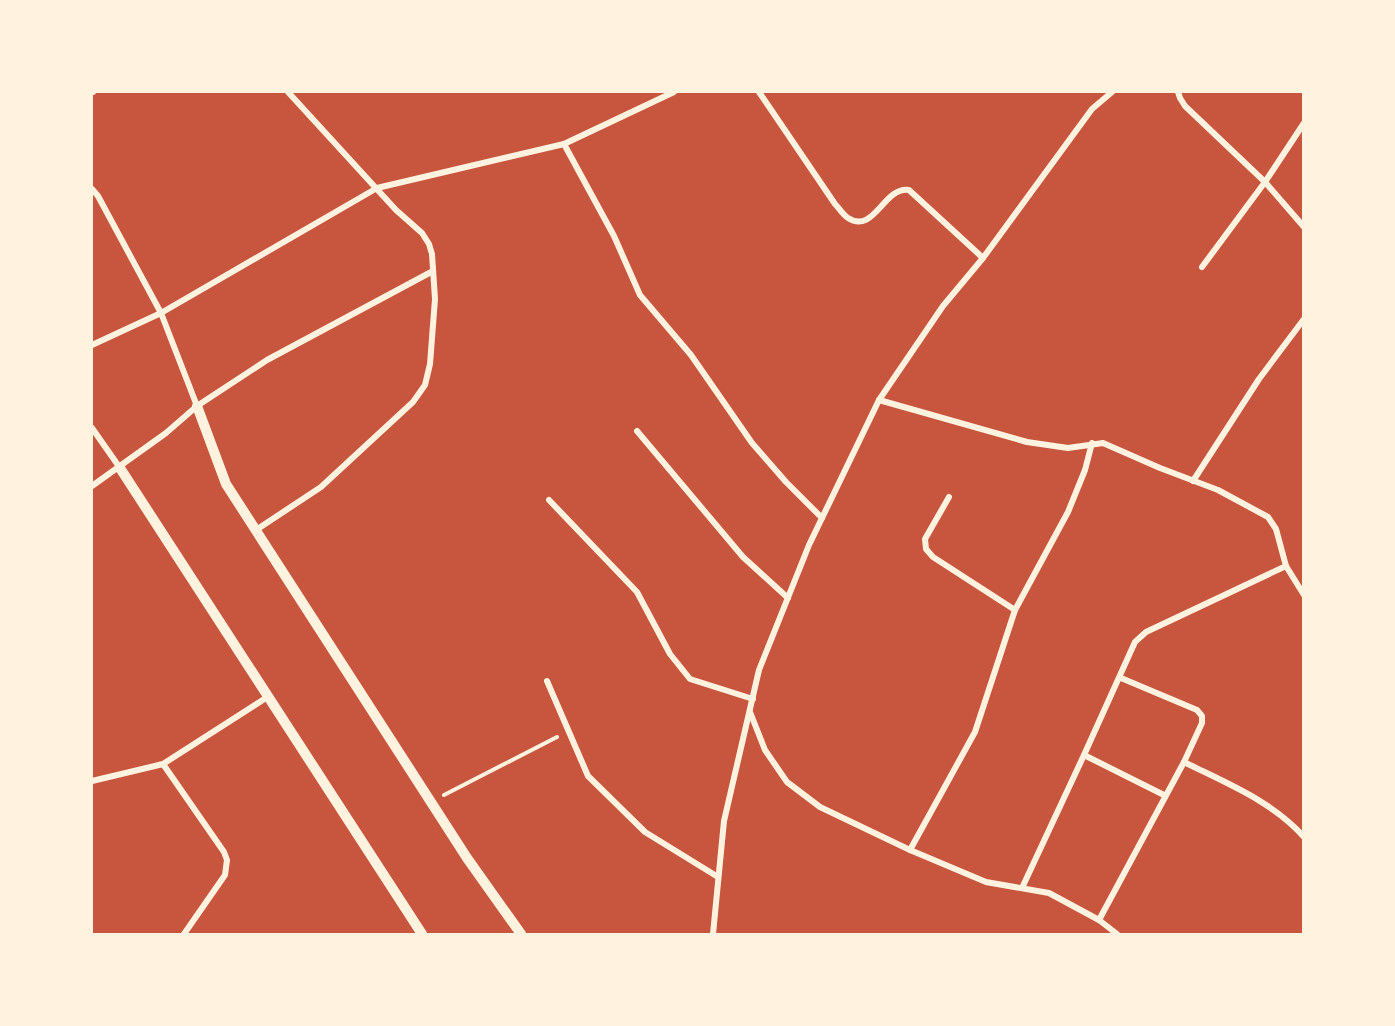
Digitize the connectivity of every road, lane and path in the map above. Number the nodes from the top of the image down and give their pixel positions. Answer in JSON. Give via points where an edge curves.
{"nodes":[{"id":1,"x":288,"y":92,"type":"edge"},
{"id":2,"x":674,"y":92,"type":"edge"},
{"id":3,"x":759,"y":92,"type":"edge"},
{"id":4,"x":1112,"y":92,"type":"edge"},
{"id":5,"x":1179,"y":92,"type":"edge"},
{"id":6,"x":1304,"y":123,"type":"edge"},
{"id":7,"x":564,"y":144,"type":"junction"},
{"id":8,"x":1265,"y":182,"type":"junction"},
{"id":9,"x":377,"y":188,"type":"junction"},
{"id":10,"x":92,"y":189,"type":"edge"},
{"id":11,"x":1304,"y":227,"type":"edge"},
{"id":12,"x":982,"y":258,"type":"junction"},
{"id":13,"x":1202,"y":267,"type":"dead end"},
{"id":14,"x":433,"y":271,"type":"junction"},
{"id":15,"x":161,"y":313,"type":"junction"},
{"id":16,"x":1304,"y":319,"type":"edge"},
{"id":17,"x":92,"y":345,"type":"edge"},
{"id":18,"x":879,"y":400,"type":"junction"},
{"id":19,"x":197,"y":406,"type":"junction"},
{"id":20,"x":92,"y":428,"type":"edge"},
{"id":21,"x":637,"y":431,"type":"dead end"},
{"id":22,"x":1092,"y":443,"type":"junction"},
{"id":23,"x":120,"y":468,"type":"junction"},
{"id":24,"x":1192,"y":481,"type":"junction"},
{"id":25,"x":92,"y":486,"type":"edge"},
{"id":26,"x":949,"y":497,"type":"dead end"},
{"id":27,"x":549,"y":500,"type":"dead end"},
{"id":28,"x":822,"y":518,"type":"junction"},
{"id":29,"x":256,"y":531,"type":"junction"},
{"id":30,"x":1286,"y":566,"type":"junction"},
{"id":31,"x":1304,"y":595,"type":"edge"},
{"id":32,"x":788,"y":598,"type":"junction"},
{"id":33,"x":1015,"y":610,"type":"junction"},
{"id":34,"x":1120,"y":678,"type":"junction"},
{"id":35,"x":547,"y":681,"type":"dead end"},
{"id":36,"x":269,"y":696,"type":"junction"},
{"id":37,"x":753,"y":699,"type":"junction"},
{"id":38,"x":750,"y":711,"type":"junction"},
{"id":39,"x":569,"y":731,"type":"junction"},
{"id":40,"x":1084,"y":755,"type":"junction"},
{"id":41,"x":1184,"y":762,"type":"junction"},
{"id":42,"x":163,"y":764,"type":"junction"},
{"id":43,"x":92,"y":781,"type":"edge"},
{"id":44,"x":1164,"y":795,"type":"junction"},
{"id":45,"x":431,"y":802,"type":"junction"},
{"id":46,"x":1304,"y":837,"type":"edge"},
{"id":47,"x":910,"y":850,"type":"junction"},
{"id":48,"x":718,"y":877,"type":"junction"},
{"id":49,"x":1022,"y":888,"type":"junction"},
{"id":50,"x":1099,"y":920,"type":"junction"},
{"id":51,"x":184,"y":934,"type":"edge"},
{"id":52,"x":422,"y":934,"type":"edge"},
{"id":53,"x":521,"y":934,"type":"edge"},
{"id":54,"x":713,"y":934,"type":"edge"},
{"id":55,"x":1116,"y":934,"type":"edge"}],
"edges":[{"from":1,"to":9,"type":"street"},
{"from":2,"to":7,"type":"street"},
{"from":3,"to":12,"type":"street","via":[[848,219],[870,218],[895,191],[909,190]]},
{"from":4,"to":12,"type":"street","via":[[1092,109]]},
{"from":5,"to":8,"type":"street","via":[[1185,106]]},
{"from":6,"to":8,"type":"street"},
{"from":7,"to":9,"type":"street"},
{"from":7,"to":28,"type":"street","via":[[614,236],[640,295],[691,355],[752,443]]},
{"from":8,"to":11,"type":"street"},
{"from":8,"to":13,"type":"street"},
{"from":9,"to":14,"type":"street","via":[[422,233],[429,244]]},
{"from":9,"to":15,"type":"street"},
{"from":10,"to":15,"type":"street"},
{"from":12,"to":18,"type":"street","via":[[943,306]]},
{"from":14,"to":19,"type":"street","via":[[267,360]]},
{"from":14,"to":29,"type":"street","via":[[435,299],[425,385],[413,402],[321,488]]},
{"from":15,"to":17,"type":"street"},
{"from":15,"to":19,"type":"street"},
{"from":16,"to":24,"type":"street"},
{"from":18,"to":22,"type":"street","via":[[1027,442],[1068,448]]},
{"from":18,"to":28,"type":"street"},
{"from":19,"to":23,"type":"street"},
{"from":19,"to":29,"type":"street","via":[[226,484]]},
{"from":20,"to":23,"type":"street"},
{"from":21,"to":32,"type":"street","via":[[743,556]]},
{"from":22,"to":24,"type":"street","via":[[1103,443]]},
{"from":22,"to":33,"type":"street","via":[[1068,512]]},
{"from":23,"to":25,"type":"street"},
{"from":23,"to":36,"type":"street"},
{"from":24,"to":30,"type":"street","via":[[1268,517],[1276,529]]},
{"from":26,"to":33,"type":"street","via":[[925,539],[926,549]]},
{"from":27,"to":37,"type":"street","via":[[637,592],[670,654],[690,679]]},
{"from":28,"to":32,"type":"street"},
{"from":29,"to":45,"type":"street"},
{"from":30,"to":31,"type":"street"},
{"from":30,"to":34,"type":"street","via":[[1146,632],[1135,642]]},
{"from":32,"to":37,"type":"street","via":[[759,670]]},
{"from":33,"to":47,"type":"street","via":[[975,732]]},
{"from":34,"to":40,"type":"street"},
{"from":34,"to":41,"type":"street","via":[[1197,710],[1202,716]]},
{"from":35,"to":39,"type":"street"},
{"from":36,"to":42,"type":"street"},
{"from":36,"to":52,"type":"street"},
{"from":37,"to":38,"type":"street"},
{"from":38,"to":47,"type":"street","via":[[765,750],[788,782],[820,807]]},
{"from":38,"to":48,"type":"street","via":[[724,821]]},
{"from":39,"to":45,"type":"path"},
{"from":39,"to":48,"type":"street","via":[[588,776],[645,832]]},
{"from":40,"to":44,"type":"street"},
{"from":40,"to":49,"type":"street"},
{"from":41,"to":44,"type":"street"},
{"from":41,"to":46,"type":"street","via":[[1274,809]]},
{"from":42,"to":43,"type":"street"},
{"from":42,"to":51,"type":"street","via":[[227,860],[225,875]]},
{"from":44,"to":50,"type":"street"},
{"from":45,"to":53,"type":"street"},
{"from":47,"to":49,"type":"street","via":[[986,882]]},
{"from":48,"to":54,"type":"street"},
{"from":49,"to":50,"type":"street","via":[[1049,893]]},
{"from":50,"to":55,"type":"street"}]}
